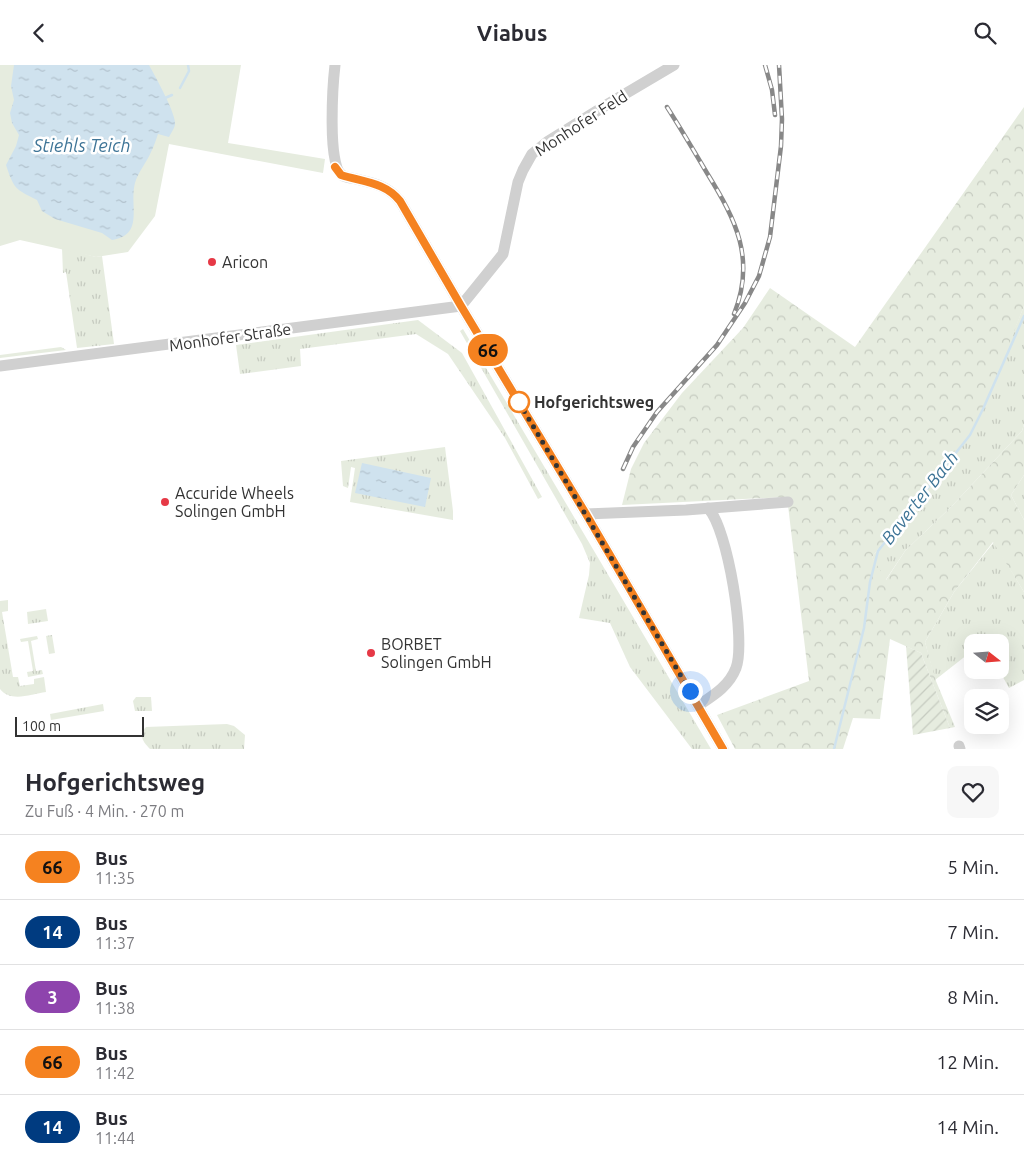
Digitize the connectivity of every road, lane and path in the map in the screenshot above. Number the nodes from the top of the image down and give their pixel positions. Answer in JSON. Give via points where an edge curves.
{"nodes":[{"id":1,"x":335,"y":65,"type":"edge"},
{"id":2,"x":674,"y":65,"type":"edge"},
{"id":3,"x":461,"y":306,"type":"junction"},
{"id":4,"x":0,"y":366,"type":"edge"},
{"id":5,"x":788,"y":502,"type":"dead end"},
{"id":6,"x":708,"y":508,"type":"junction"},
{"id":7,"x":586,"y":514,"type":"junction"},
{"id":8,"x":699,"y":705,"type":"junction"},
{"id":9,"x":723,"y":749,"type":"edge"}],
"edges":[{"from":1,"to":3,"type":"street","via":[[332,93],[335,167],[341,175],[377,184],[396,196]]},
{"from":2,"to":3,"type":"street","name":"Monhofer Feld","via":[[532,154],[518,182],[503,254]]},
{"from":3,"to":4,"type":"street","name":"Monhofer Straße"},
{"from":3,"to":7,"type":"street"},
{"from":5,"to":6,"type":"street"},
{"from":6,"to":7,"type":"street"},
{"from":6,"to":8,"type":"street","via":[[716,518],[731,575],[739,655],[736,669],[727,683]]},
{"from":7,"to":8,"type":"street"},
{"from":8,"to":9,"type":"street"}]}
